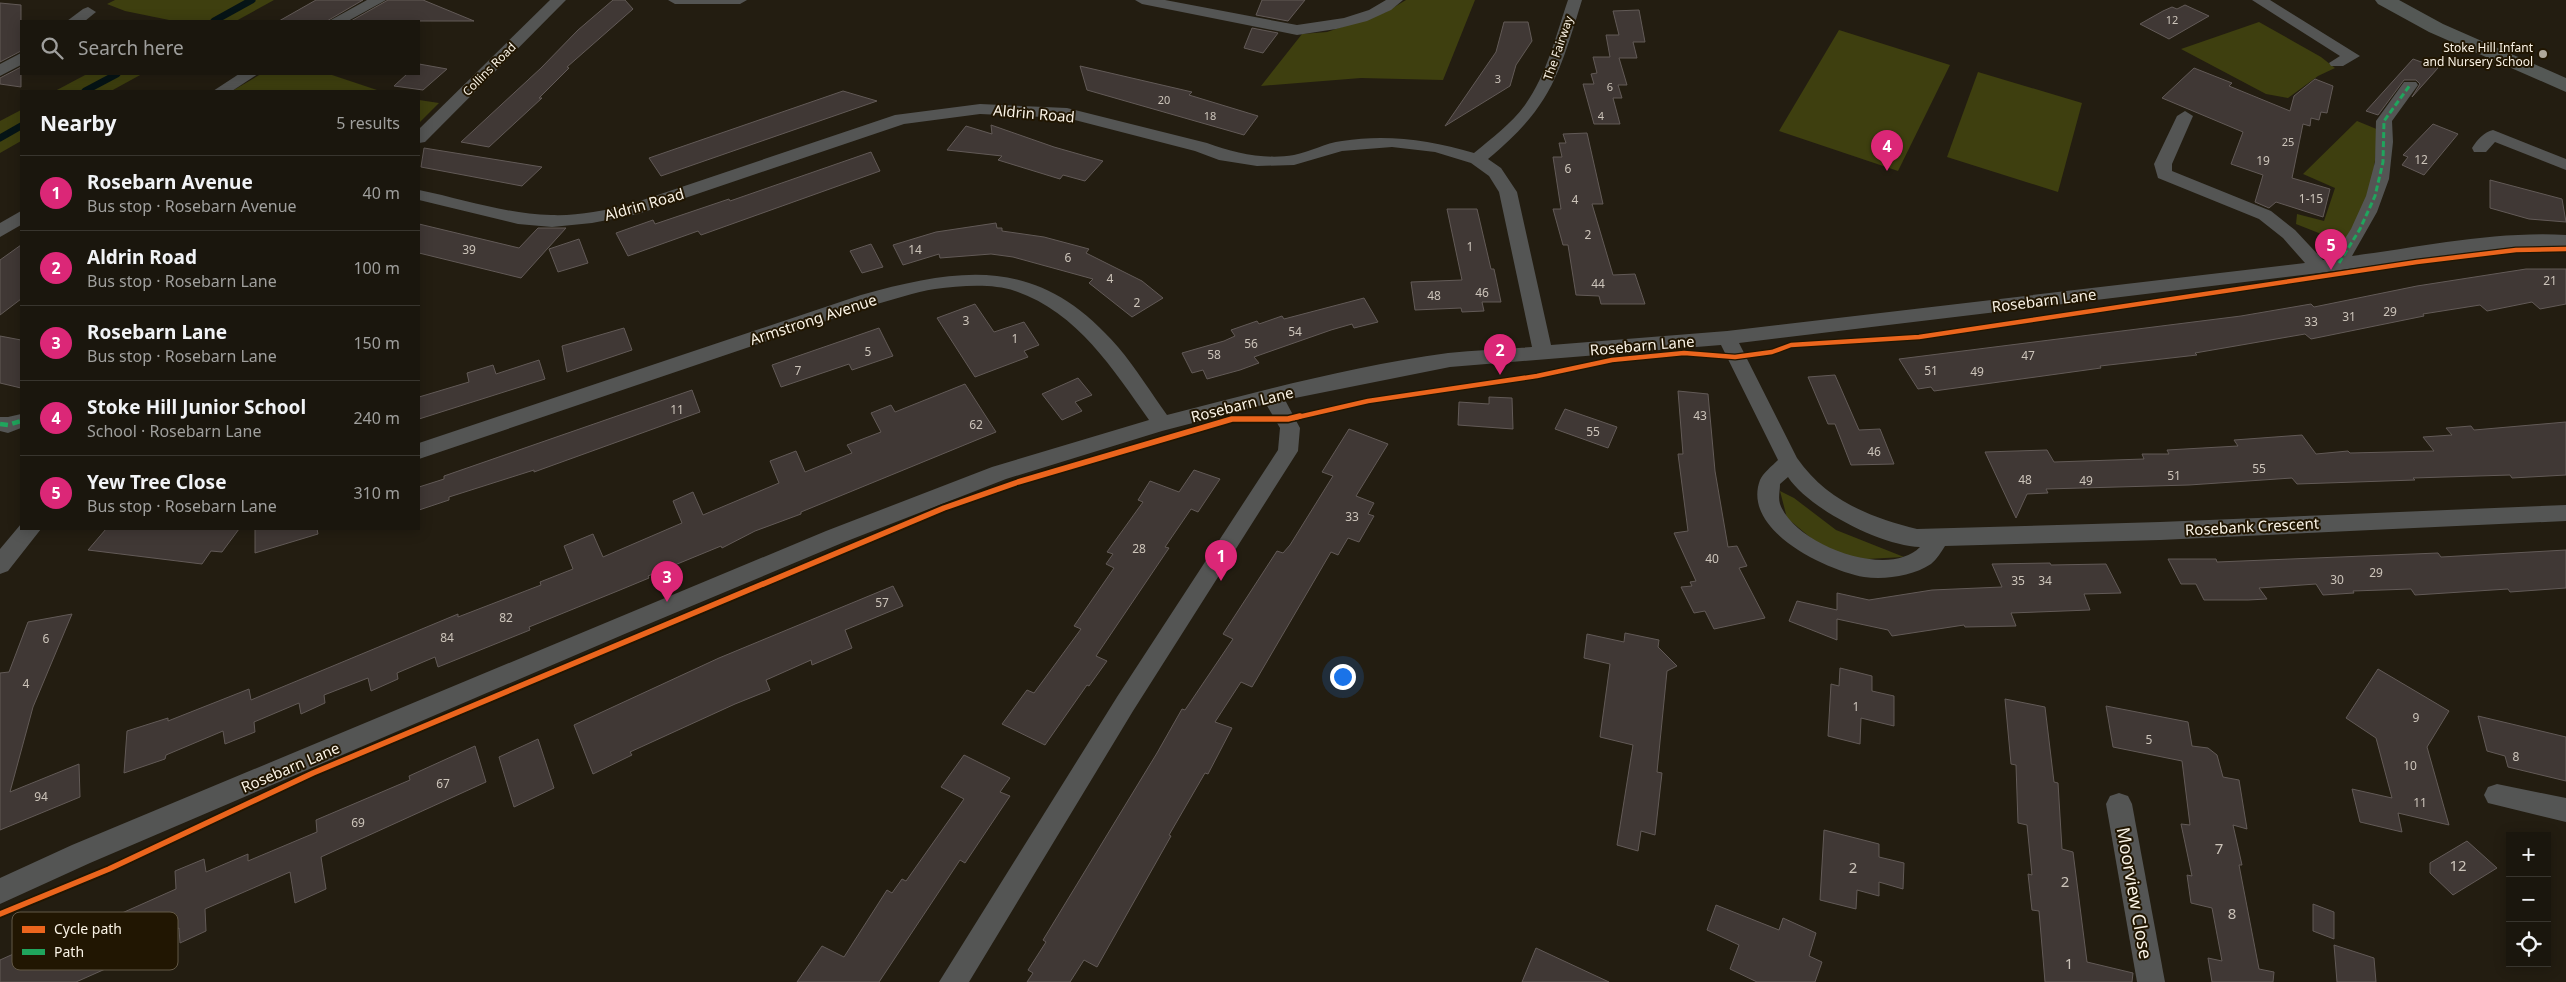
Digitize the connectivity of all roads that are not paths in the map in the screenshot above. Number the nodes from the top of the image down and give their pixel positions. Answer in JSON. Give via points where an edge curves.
{"nodes":[{"id":1,"x":379,"y":0,"type":"edge"},
{"id":2,"x":559,"y":0,"type":"edge"},
{"id":3,"x":675,"y":0,"type":"edge"},
{"id":4,"x":740,"y":0,"type":"edge"},
{"id":5,"x":1142,"y":0,"type":"edge"},
{"id":6,"x":1396,"y":0,"type":"edge"},
{"id":7,"x":1575,"y":0,"type":"edge"},
{"id":8,"x":2258,"y":0,"type":"edge"},
{"id":9,"x":2385,"y":0,"type":"edge"},
{"id":10,"x":88,"y":12,"type":"dead end"},
{"id":11,"x":76,"y":20,"type":"edge"},
{"id":12,"x":339,"y":20,"type":"edge"},
{"id":13,"x":20,"y":59,"type":"edge"},
{"id":14,"x":2337,"y":63,"type":"dead end"},
{"id":15,"x":0,"y":71,"type":"edge"},
{"id":16,"x":248,"y":75,"type":"edge"},
{"id":17,"x":2410,"y":85,"type":"dead end"},
{"id":18,"x":2566,"y":86,"type":"edge"},
{"id":19,"x":223,"y":90,"type":"edge"},
{"id":20,"x":2185,"y":116,"type":"dead end"},
{"id":21,"x":420,"y":137,"type":"edge"},
{"id":22,"x":2480,"y":148,"type":"dead end"},
{"id":23,"x":1477,"y":159,"type":"junction"},
{"id":24,"x":2566,"y":165,"type":"edge"},
{"id":25,"x":420,"y":195,"type":"edge"},
{"id":26,"x":20,"y":218,"type":"edge"},
{"id":27,"x":0,"y":231,"type":"edge"},
{"id":28,"x":2566,"y":241,"type":"edge"},
{"id":29,"x":2340,"y":263,"type":"junction"},
{"id":30,"x":2319,"y":267,"type":"junction"},
{"id":31,"x":1727,"y":338,"type":"junction"},
{"id":32,"x":1543,"y":354,"type":"junction"},
{"id":33,"x":1270,"y":396,"type":"junction"},
{"id":34,"x":20,"y":421,"type":"edge"},
{"id":35,"x":0,"y":424,"type":"edge"},
{"id":36,"x":1162,"y":424,"type":"junction"},
{"id":37,"x":420,"y":451,"type":"edge"},
{"id":38,"x":1789,"y":462,"type":"junction"},
{"id":39,"x":2566,"y":513,"type":"edge"},
{"id":40,"x":29,"y":530,"type":"edge"},
{"id":41,"x":1938,"y":539,"type":"junction"},
{"id":42,"x":0,"y":565,"type":"edge"},
{"id":43,"x":2497,"y":795,"type":"dead end"},
{"id":44,"x":2120,"y":804,"type":"dead end"},
{"id":45,"x":2566,"y":810,"type":"edge"},
{"id":46,"x":0,"y":891,"type":"edge"},
{"id":47,"x":953,"y":982,"type":"edge"},
{"id":48,"x":2151,"y":982,"type":"edge"}],
"edges":[{"from":1,"to":12,"type":"street"},
{"from":2,"to":21,"type":"street","name":"Collins Road"},
{"from":3,"to":4,"type":"street"},
{"from":5,"to":6,"type":"street","via":[[1297,30],[1319,29],[1383,10]]},
{"from":7,"to":23,"type":"street","name":"The Fairway","via":[[1550,77],[1535,103],[1520,122]]},
{"from":8,"to":14,"type":"street","via":[[2352,56]]},
{"from":9,"to":18,"type":"street","via":[[2436,28]]},
{"from":10,"to":11,"type":"street"},
{"from":13,"to":15,"type":"street"},
{"from":16,"to":19,"type":"street"},
{"from":17,"to":29,"type":"street","via":[[2384,121],[2380,187],[2367,219]]},
{"from":20,"to":30,"type":"street","via":[[2163,164],[2164,174],[2265,215],[2289,234]]},
{"from":22,"to":24,"type":"street","via":[[2493,135]]},
{"from":23,"to":25,"type":"street","name":"Aldrin Road","via":[[1436,147],[1392,142],[1341,146],[1294,160],[1257,161],[1225,156],[1067,113],[980,109],[901,119],[632,210],[598,217],[552,221],[518,217]]},
{"from":23,"to":32,"type":"street","name":"Aldrin Road","via":[[1495,172],[1508,192]]},
{"from":26,"to":27,"type":"street"},
{"from":28,"to":29,"type":"street","name":"Rosebarn Lane","via":[[2482,245]]},
{"from":29,"to":30,"type":"street","name":"Rosebarn Lane"},
{"from":30,"to":31,"type":"street","name":"Rosebarn Lane"},
{"from":31,"to":32,"type":"street","name":"Rosebarn Lane"},
{"from":31,"to":38,"type":"street","name":"Rosebank Crescent"},
{"from":32,"to":33,"type":"street","name":"Rosebarn Lane","via":[[1450,360]]},
{"from":33,"to":36,"type":"street","name":"Rosebarn Lane"},
{"from":33,"to":47,"type":"street","via":[[1288,419],[1292,439],[1288,451],[1125,704]]},
{"from":34,"to":35,"type":"street"},
{"from":36,"to":37,"type":"street","name":"Armstrong Avenue","via":[[1111,352],[1067,309],[1018,286],[978,280],[934,283],[868,300]]},
{"from":36,"to":46,"type":"street","name":"Rosebarn Lane","via":[[999,473],[834,537]]},
{"from":38,"to":41,"type":"street","name":"Rosebank Crescent","via":[[1801,480],[1821,498],[1856,520],[1917,538]]},
{"from":38,"to":41,"type":"street","via":[[1772,476],[1768,500],[1789,534],[1806,547],[1842,562],[1885,569],[1922,559]]},
{"from":39,"to":41,"type":"street","name":"Rosebank Crescent"},
{"from":40,"to":42,"type":"street"},
{"from":43,"to":45,"type":"street"},
{"from":44,"to":48,"type":"street","name":"Moorview Close"}]}
